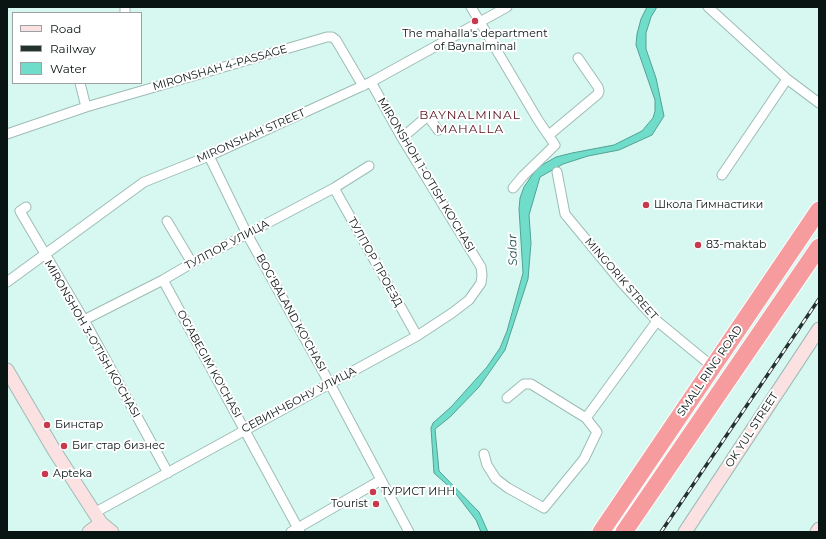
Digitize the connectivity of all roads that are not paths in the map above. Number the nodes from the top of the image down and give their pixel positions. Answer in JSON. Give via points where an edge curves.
{"nodes":[{"id":1,"x":471,"y":7,"type":"edge"},
{"id":2,"x":507,"y":7,"type":"edge"},
{"id":3,"x":708,"y":7,"type":"edge"},
{"id":4,"x":480,"y":23,"type":"junction"},
{"id":5,"x":578,"y":58,"type":"dead end"},
{"id":6,"x":787,"y":79,"type":"junction"},
{"id":7,"x":80,"y":84,"type":"edge"},
{"id":8,"x":367,"y":84,"type":"junction"},
{"id":9,"x":819,"y":103,"type":"edge"},
{"id":10,"x":86,"y":107,"type":"junction"},
{"id":11,"x":438,"y":130,"type":"dead end"},
{"id":12,"x":7,"y":134,"type":"edge"},
{"id":13,"x":549,"y":135,"type":"junction"},
{"id":14,"x":402,"y":138,"type":"junction"},
{"id":15,"x":208,"y":156,"type":"junction"},
{"id":16,"x":369,"y":166,"type":"dead end"},
{"id":17,"x":557,"y":172,"type":"dead end"},
{"id":18,"x":722,"y":176,"type":"dead end"},
{"id":19,"x":334,"y":188,"type":"junction"},
{"id":20,"x":513,"y":188,"type":"dead end"},
{"id":21,"x":26,"y":207,"type":"dead end"},
{"id":22,"x":819,"y":210,"type":"edge"},
{"id":23,"x":167,"y":221,"type":"dead end"},
{"id":24,"x":247,"y":234,"type":"junction"},
{"id":25,"x":819,"y":247,"type":"edge"},
{"id":26,"x":45,"y":255,"type":"junction"},
{"id":27,"x":192,"y":263,"type":"junction"},
{"id":28,"x":481,"y":267,"type":"joint"},
{"id":29,"x":163,"y":280,"type":"junction"},
{"id":30,"x":7,"y":282,"type":"edge"},
{"id":31,"x":84,"y":320,"type":"junction"},
{"id":32,"x":657,"y":321,"type":"junction"},
{"id":33,"x":819,"y":329,"type":"edge"},
{"id":34,"x":417,"y":336,"type":"junction"},
{"id":35,"x":713,"y":367,"type":"junction"},
{"id":36,"x":7,"y":370,"type":"edge"},
{"id":37,"x":330,"y":384,"type":"junction"},
{"id":38,"x":507,"y":398,"type":"dead end"},
{"id":39,"x":586,"y":418,"type":"junction"},
{"id":40,"x":245,"y":429,"type":"junction"},
{"id":41,"x":484,"y":454,"type":"dead end"},
{"id":42,"x":168,"y":473,"type":"junction"},
{"id":43,"x":381,"y":480,"type":"junction"},
{"id":44,"x":97,"y":518,"type":"junction"},
{"id":45,"x":819,"y":529,"type":"edge"},
{"id":46,"x":296,"y":531,"type":"edge"},
{"id":47,"x":89,"y":532,"type":"edge"},
{"id":48,"x":112,"y":532,"type":"edge"},
{"id":49,"x":409,"y":532,"type":"edge"},
{"id":50,"x":601,"y":532,"type":"edge"},
{"id":51,"x":624,"y":532,"type":"edge"},
{"id":52,"x":684,"y":532,"type":"edge"},
{"id":53,"x":817,"y":532,"type":"edge"}],
"edges":[{"from":1,"to":4,"type":"street"},
{"from":2,"to":4,"type":"street","name":"MIRONSHAH STREET"},
{"from":3,"to":6,"type":"street"},
{"from":4,"to":8,"type":"street","name":"MIRONSHAH STREET"},
{"from":4,"to":13,"type":"street"},
{"from":5,"to":13,"type":"street","via":[[598,87],[598,94]]},
{"from":6,"to":9,"type":"street"},
{"from":6,"to":18,"type":"street"},
{"from":7,"to":10,"type":"street"},
{"from":8,"to":10,"type":"street","name":"MIRONSHAH 4-PASSAGE","via":[[336,40],[327,37]]},
{"from":8,"to":14,"type":"street","name":"MIRONSHOH 1-O'TISH KO'CHASI"},
{"from":8,"to":15,"type":"street","name":"MIRONSHAH STREET"},
{"from":10,"to":12,"type":"street","name":"MIRONSHAH 4-PASSAGE"},
{"from":11,"to":14,"type":"street","via":[[427,118]]},
{"from":13,"to":20,"type":"street","via":[[555,145]]},
{"from":14,"to":28,"type":"street","name":"MIRONSHOH 1-O'TISH KO'CHASI"},
{"from":15,"to":24,"type":"street","name":"BOG'BALAND KO'CHASI"},
{"from":15,"to":26,"type":"street","name":"MIRONSHAH STREET","via":[[144,182]]},
{"from":16,"to":19,"type":"street","name":"ТУЛПОР УЛИЦА"},
{"from":17,"to":32,"type":"street","name":"MINGORIK STREET","via":[[565,214]]},
{"from":19,"to":24,"type":"street","name":"ТУЛПОР УЛИЦА"},
{"from":19,"to":34,"type":"street","name":"ТУЛПОР ПРОЕЗД"},
{"from":21,"to":26,"type":"street","name":"MIRONSHOH 3-O'TISH KO'CHASI","via":[[20,211]]},
{"from":22,"to":35,"type":"highway","name":"SMALL RING ROAD"},
{"from":23,"to":27,"type":"street"},
{"from":24,"to":27,"type":"street","name":"ТУЛПОР УЛИЦА"},
{"from":24,"to":37,"type":"street","name":"BOG'BALAND KO'CHASI"},
{"from":25,"to":51,"type":"highway","name":"SMALL RING ROAD"},
{"from":26,"to":30,"type":"street","name":"MIRONSHAH STREET"},
{"from":26,"to":31,"type":"street","name":"MIRONSHOH 3-O'TISH KO'CHASI"},
{"from":27,"to":29,"type":"street","name":"ТУЛПОР УЛИЦА"},
{"from":28,"to":34,"type":"street","name":"СЕВИНЧБОНУ УЛИЦА","via":[[481,283],[469,300]]},
{"from":29,"to":31,"type":"street","name":"ТУЛПОР УЛИЦА"},
{"from":29,"to":40,"type":"street","name":"OG'ABEGIM KO'CHASI"},
{"from":31,"to":42,"type":"street","name":"MIRONSHOH 3-O'TISH KO'CHASI"},
{"from":32,"to":35,"type":"street","name":"MINGORIK STREET"},
{"from":32,"to":39,"type":"street"},
{"from":33,"to":52,"type":"street","name":"OK YUL STREET"},
{"from":34,"to":37,"type":"street","name":"СЕВИНЧБОНУ УЛИЦА"},
{"from":35,"to":50,"type":"highway","name":"SMALL RING ROAD"},
{"from":36,"to":44,"type":"street"},
{"from":37,"to":40,"type":"street","name":"СЕВИНЧБОНУ УЛИЦА"},
{"from":37,"to":43,"type":"street","name":"BOG'BALAND KO'CHASI"},
{"from":38,"to":39,"type":"street","via":[[524,384],[532,384]]},
{"from":39,"to":41,"type":"street","via":[[597,432],[584,459],[544,508],[496,479],[487,465]]},
{"from":40,"to":42,"type":"street","name":"СЕВИНЧБОНУ УЛИЦА"},
{"from":40,"to":46,"type":"street","name":"OG'ABEGIM KO'CHASI"},
{"from":42,"to":44,"type":"street","name":"СЕВИНЧБОНУ УЛИЦА"},
{"from":43,"to":46,"type":"street"},
{"from":43,"to":49,"type":"street","name":"BOG'BALAND KO'CHASI"},
{"from":44,"to":47,"type":"street"},
{"from":44,"to":48,"type":"street"},
{"from":45,"to":53,"type":"street"}]}
